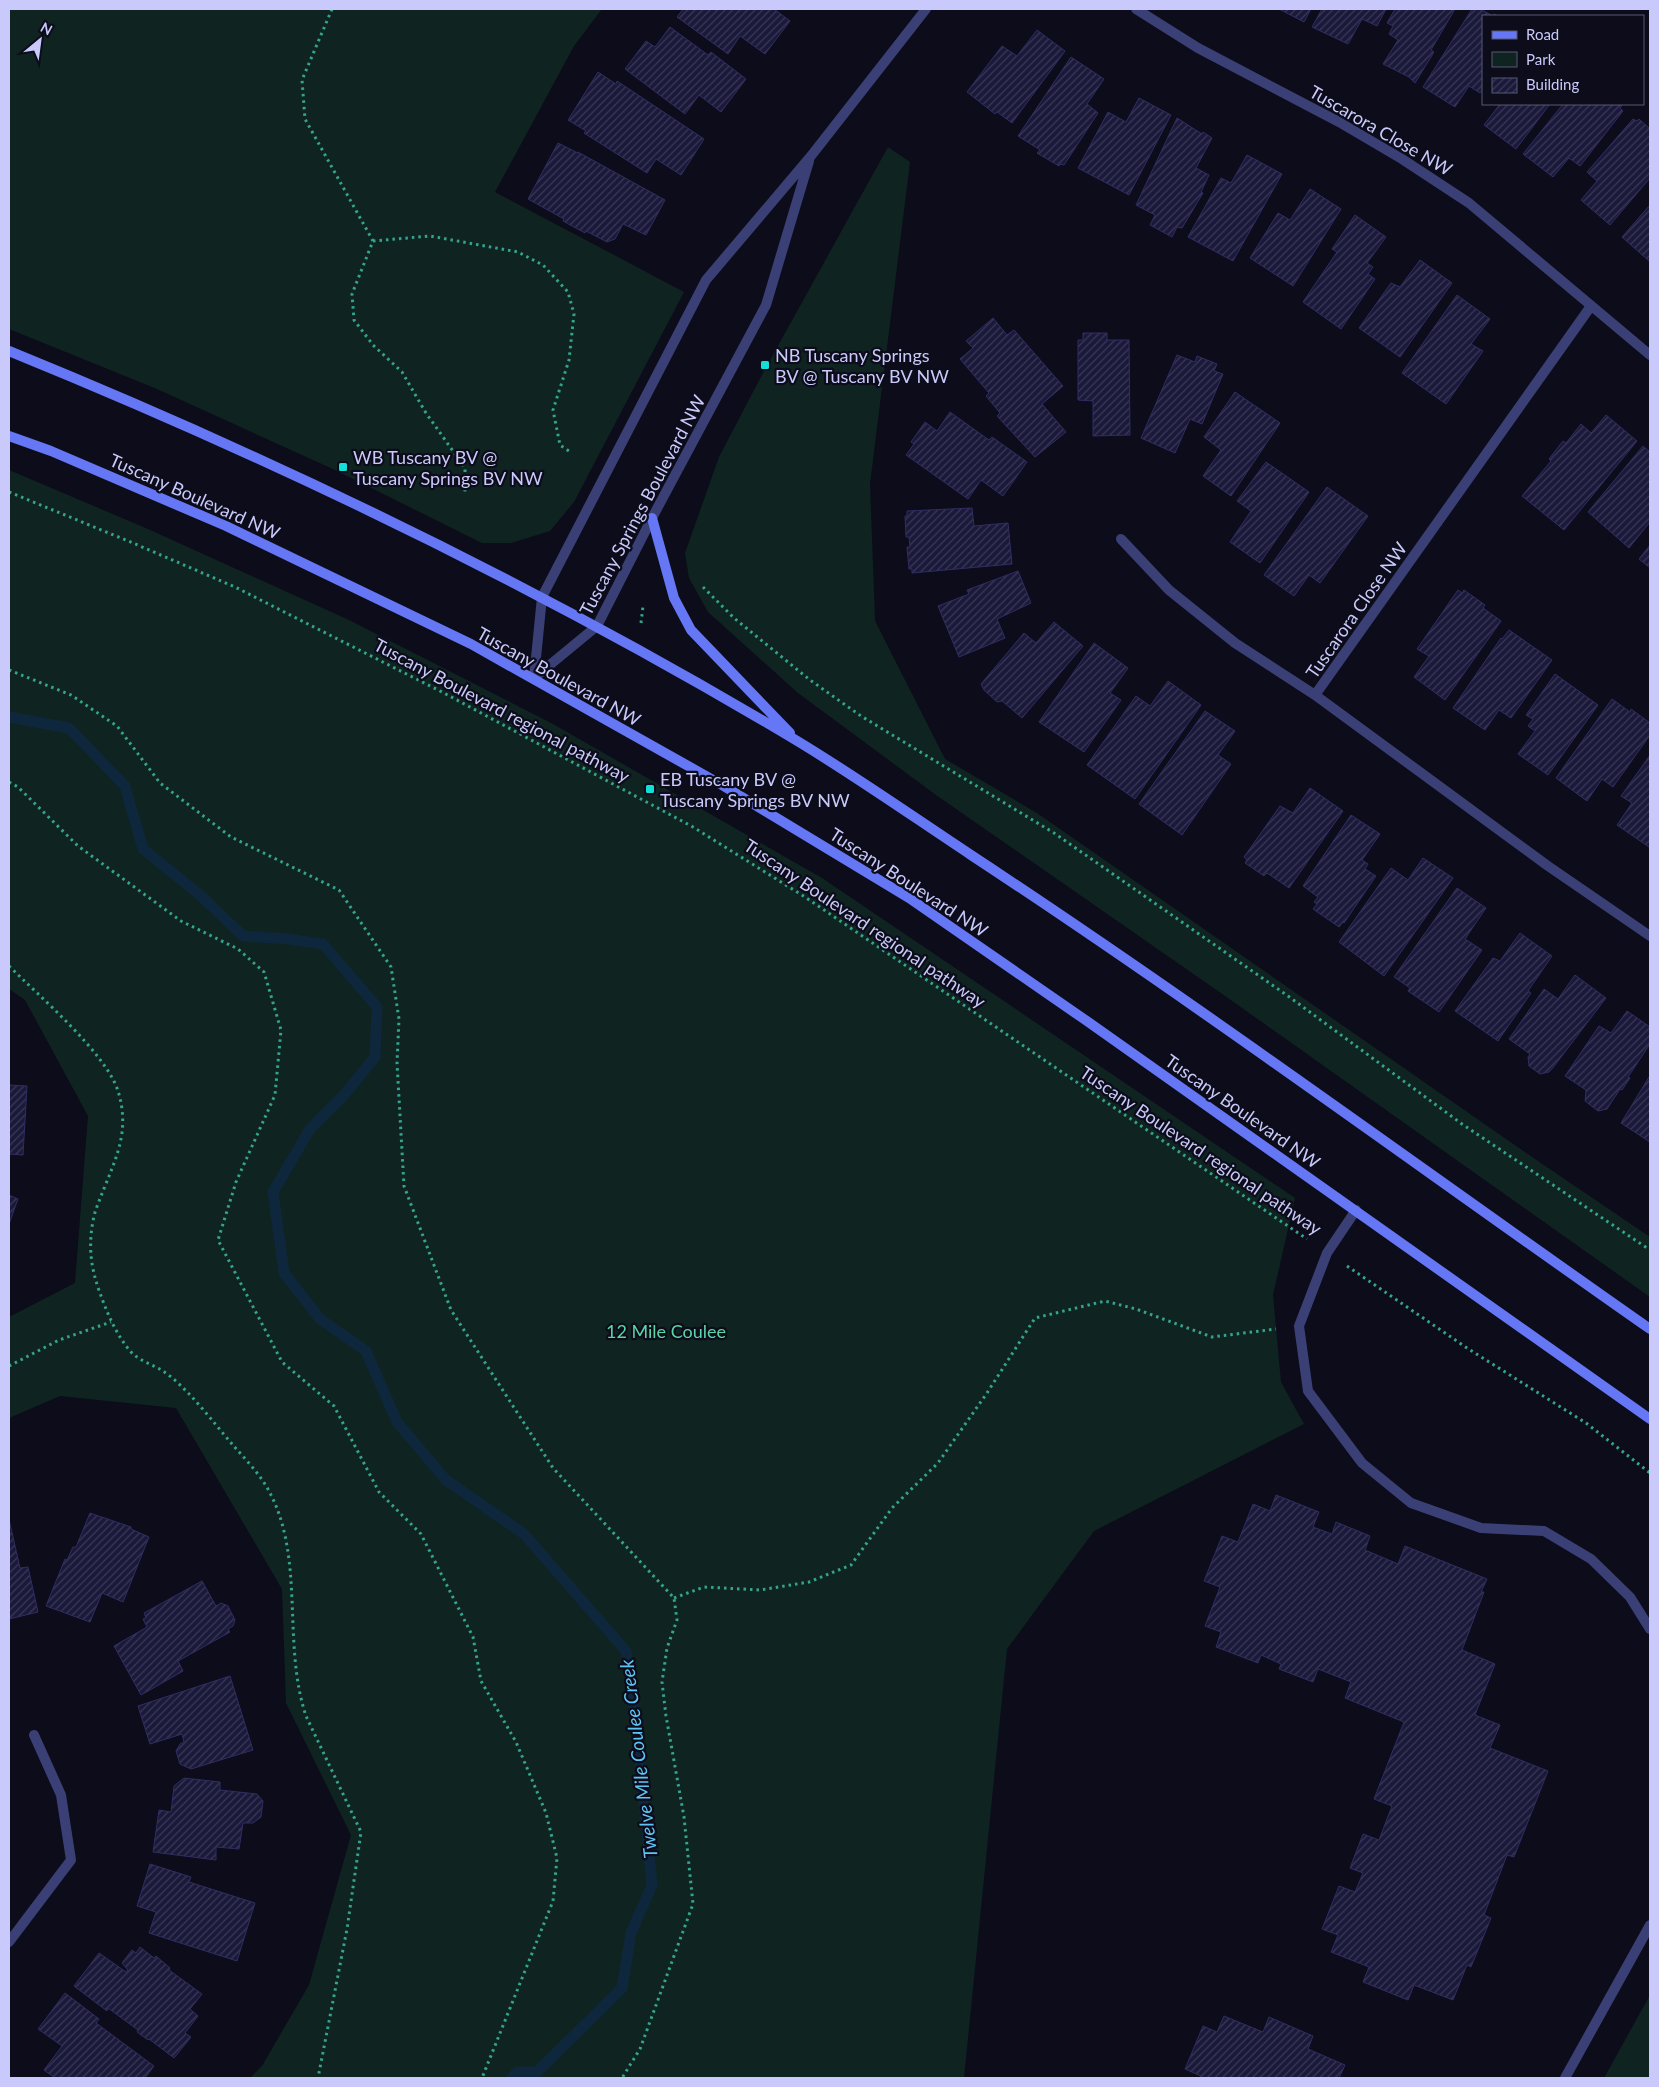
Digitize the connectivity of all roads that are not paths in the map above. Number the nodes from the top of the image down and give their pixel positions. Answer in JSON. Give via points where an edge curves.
{"nodes":[{"id":1,"x":926,"y":9,"type":"edge"},
{"id":2,"x":1136,"y":9,"type":"edge"},
{"id":3,"x":811,"y":156,"type":"junction"},
{"id":4,"x":1591,"y":306,"type":"junction"},
{"id":5,"x":9,"y":351,"type":"edge"},
{"id":6,"x":1650,"y":355,"type":"edge"},
{"id":7,"x":9,"y":436,"type":"edge"},
{"id":8,"x":652,"y":518,"type":"junction"},
{"id":9,"x":1121,"y":539,"type":"dead end"},
{"id":10,"x":542,"y":597,"type":"junction"},
{"id":11,"x":597,"y":626,"type":"junction"},
{"id":12,"x":534,"y":678,"type":"junction"},
{"id":13,"x":1315,"y":695,"type":"junction"},
{"id":14,"x":797,"y":741,"type":"junction"},
{"id":15,"x":1650,"y":936,"type":"edge"},
{"id":16,"x":1356,"y":1210,"type":"junction"},
{"id":17,"x":1650,"y":1329,"type":"edge"},
{"id":18,"x":1650,"y":1419,"type":"edge"},
{"id":19,"x":1650,"y":1630,"type":"edge"},
{"id":20,"x":34,"y":1735,"type":"dead end"},
{"id":21,"x":1650,"y":1925,"type":"edge"},
{"id":22,"x":9,"y":1942,"type":"edge"},
{"id":23,"x":1565,"y":2078,"type":"edge"}],
"edges":[{"from":1,"to":3,"type":"street","name":"Tuscany Springs Boulevard NW"},
{"from":2,"to":4,"type":"street","name":"Tuscarora Close NW","via":[[1198,48],[1339,122],[1470,203]]},
{"from":3,"to":8,"type":"street","name":"Tuscany Springs Boulevard NW","via":[[766,305]]},
{"from":3,"to":10,"type":"street","name":"Tuscany Springs Boulevard NW","via":[[706,280]]},
{"from":4,"to":6,"type":"street","name":"Tuscarora Close NW"},
{"from":4,"to":13,"type":"street","name":"Tuscarora Close NW"},
{"from":5,"to":10,"type":"street","via":[[277,467]]},
{"from":7,"to":12,"type":"street","name":"Tuscany Boulevard NW","via":[[226,526],[471,644]]},
{"from":8,"to":11,"type":"street","name":"Tuscany Springs Boulevard NW"},
{"from":8,"to":14,"type":"street","via":[[674,598],[691,630]]},
{"from":9,"to":13,"type":"street","via":[[1177,596],[1235,643]]},
{"from":10,"to":11,"type":"street"},
{"from":10,"to":12,"type":"street","name":"Tuscany Springs Boulevard NW"},
{"from":11,"to":12,"type":"street","name":"Tuscany Springs Boulevard NW"},
{"from":11,"to":14,"type":"street"},
{"from":12,"to":16,"type":"street","name":"Tuscany Boulevard NW","via":[[722,785],[909,898]]},
{"from":13,"to":15,"type":"street","name":"Tuscarora Close NW","via":[[1548,866]]},
{"from":14,"to":17,"type":"street","via":[[1095,937]]},
{"from":16,"to":18,"type":"street","name":"Tuscany Boulevard NW"},
{"from":16,"to":19,"type":"street","via":[[1327,1253],[1299,1326],[1308,1391],[1362,1463],[1411,1503],[1481,1528],[1544,1531],[1591,1558],[1630,1597]]},
{"from":20,"to":22,"type":"street","via":[[61,1795],[71,1860]]},
{"from":21,"to":23,"type":"street"}]}
